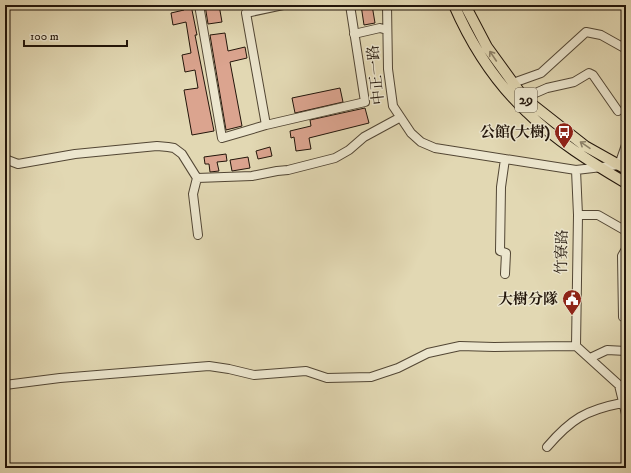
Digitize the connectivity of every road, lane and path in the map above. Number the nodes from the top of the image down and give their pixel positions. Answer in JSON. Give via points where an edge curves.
{"nodes":[{"id":1,"x":199,"y":5,"type":"edge"},
{"id":2,"x":283,"y":5,"type":"edge"},
{"id":3,"x":350,"y":5,"type":"edge"},
{"id":4,"x":387,"y":5,"type":"edge"},
{"id":5,"x":454,"y":5,"type":"edge"},
{"id":6,"x":465,"y":5,"type":"edge"},
{"id":7,"x":244,"y":9,"type":"edge"},
{"id":8,"x":387,"y":30,"type":"junction"},
{"id":9,"x":354,"y":34,"type":"junction"},
{"id":10,"x":626,"y":49,"type":"edge"},
{"id":11,"x":513,"y":83,"type":"junction"},
{"id":12,"x":524,"y":98,"type":"junction"},
{"id":13,"x":618,"y":111,"type":"dead end"},
{"id":14,"x":399,"y":118,"type":"junction"},
{"id":15,"x":266,"y":125,"type":"junction"},
{"id":16,"x":626,"y":145,"type":"edge"},
{"id":17,"x":505,"y":159,"type":"junction"},
{"id":18,"x":5,"y":160,"type":"edge"},
{"id":19,"x":623,"y":167,"type":"edge"},
{"id":20,"x":601,"y":168,"type":"junction"},
{"id":21,"x":576,"y":170,"type":"junction"},
{"id":22,"x":197,"y":178,"type":"junction"},
{"id":23,"x":626,"y":182,"type":"edge"},
{"id":24,"x":578,"y":215,"type":"junction"},
{"id":25,"x":626,"y":232,"type":"edge"},
{"id":26,"x":198,"y":235,"type":"dead end"},
{"id":27,"x":626,"y":249,"type":"edge"},
{"id":28,"x":505,"y":274,"type":"dead end"},
{"id":29,"x":624,"y":298,"type":"edge"},
{"id":30,"x":623,"y":317,"type":"dead end"},
{"id":31,"x":576,"y":346,"type":"junction"},
{"id":32,"x":626,"y":351,"type":"edge"},
{"id":33,"x":590,"y":358,"type":"junction"},
{"id":34,"x":5,"y":384,"type":"edge"},
{"id":35,"x":622,"y":403,"type":"junction"},
{"id":36,"x":626,"y":414,"type":"edge"},
{"id":37,"x":547,"y":447,"type":"dead end"}],
"edges":[{"from":1,"to":15,"type":"street","via":[[222,138]]},
{"from":2,"to":7,"type":"street"},
{"from":3,"to":9,"type":"street"},
{"from":4,"to":8,"type":"street","name":"中正一路"},
{"from":5,"to":20,"type":"main road","number":"29","via":[[477,49],[517,102],[548,130]]},
{"from":11,"to":6,"type":"main road","number":"29","one_way":true,"via":[[487,47]]},
{"from":7,"to":15,"type":"street"},
{"from":8,"to":9,"type":"street","via":[[380,28]]},
{"from":8,"to":14,"type":"street","name":"中正一路","via":[[388,69],[393,106]]},
{"from":9,"to":15,"type":"street","via":[[365,102]]},
{"from":10,"to":11,"type":"street","via":[[601,35],[586,32],[541,73]]},
{"from":11,"to":12,"type":"main road","number":"29"},
{"from":12,"to":13,"type":"street","via":[[547,88],[574,82],[589,73]]},
{"from":19,"to":12,"type":"main road","number":"29","one_way":true,"via":[[585,146]]},
{"from":14,"to":17,"type":"street","name":"中正一路","via":[[421,142],[435,148]]},
{"from":14,"to":22,"type":"street","via":[[364,137],[335,158],[252,176]]},
{"from":16,"to":19,"type":"street"},
{"from":17,"to":21,"type":"street","name":"中正一路"},
{"from":17,"to":28,"type":"street","via":[[500,187],[500,252],[506,253]]},
{"from":18,"to":22,"type":"street","via":[[18,164],[75,154],[168,147],[182,154]]},
{"from":19,"to":20,"type":"street"},
{"from":20,"to":21,"type":"street"},
{"from":20,"to":23,"type":"main road","number":"29"},
{"from":21,"to":24,"type":"street","name":"竹寮路"},
{"from":22,"to":26,"type":"street","via":[[193,194]]},
{"from":24,"to":25,"type":"street","name":"竹寮路","via":[[598,215]]},
{"from":24,"to":31,"type":"street","name":"竹寮路"},
{"from":27,"to":29,"type":"street","via":[[622,256]]},
{"from":29,"to":30,"type":"street"},
{"from":31,"to":33,"type":"street"},
{"from":31,"to":34,"type":"street","via":[[460,346],[428,353],[398,368],[371,376],[327,378],[306,371],[254,375],[208,366]]},
{"from":32,"to":33,"type":"street","via":[[607,350]]},
{"from":33,"to":35,"type":"street","via":[[619,385]]},
{"from":35,"to":36,"type":"street"},
{"from":35,"to":37,"type":"street","via":[[605,406],[577,419],[563,428]]}]}
